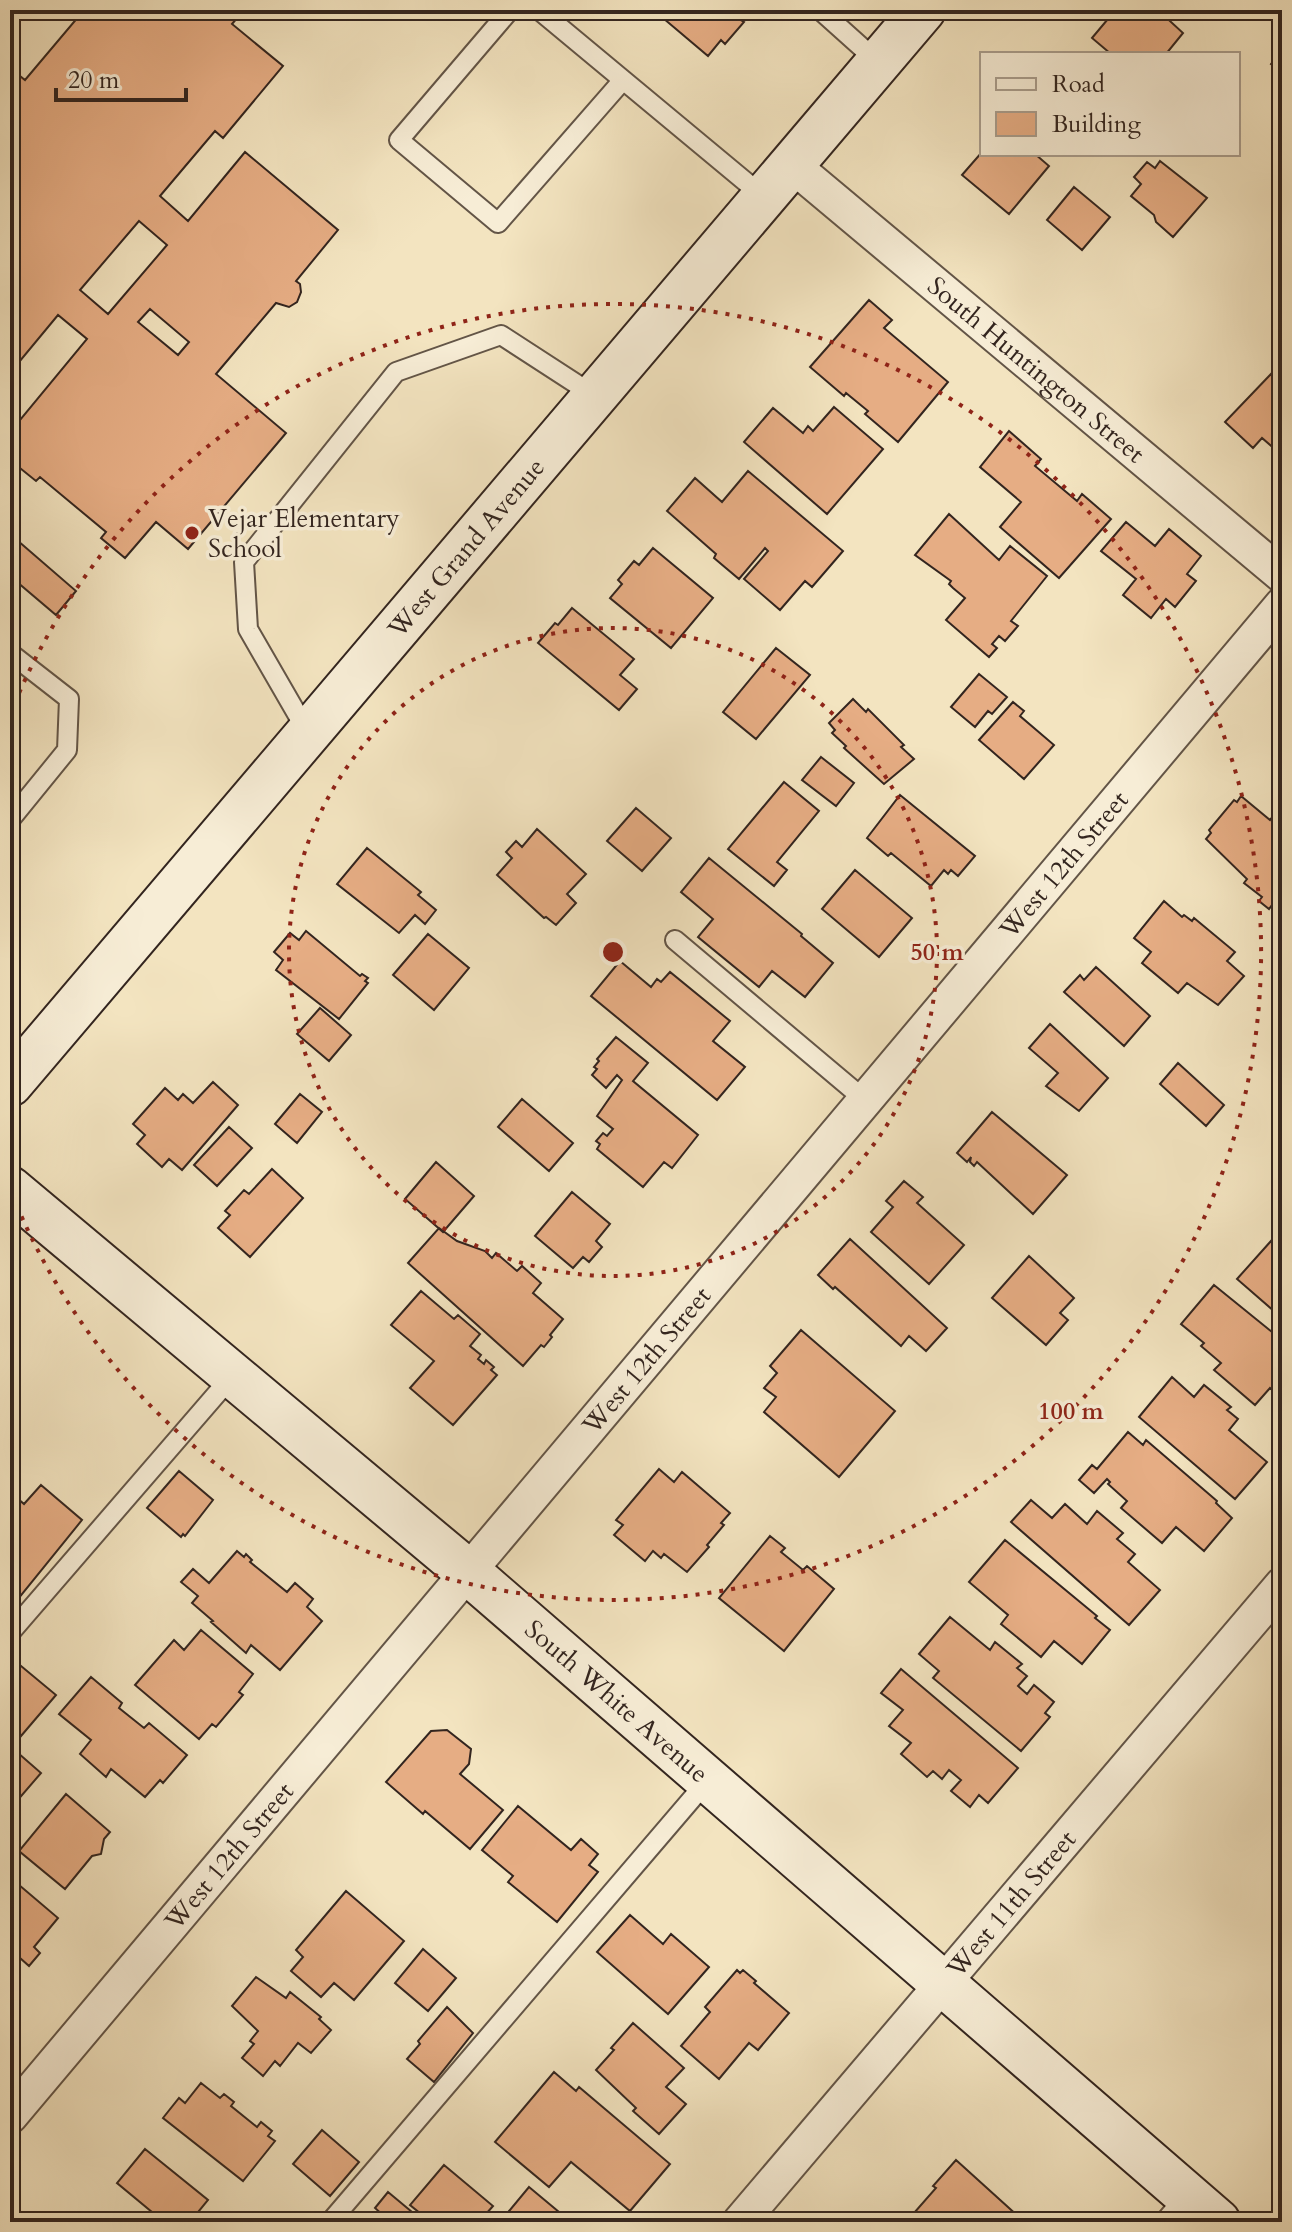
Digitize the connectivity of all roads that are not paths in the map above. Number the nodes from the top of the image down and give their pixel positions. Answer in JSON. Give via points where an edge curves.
{"nodes":[{"id":1,"x":510,"y":10,"type":"edge"},
{"id":2,"x":539,"y":10,"type":"edge"},
{"id":3,"x":820,"y":10,"type":"edge"},
{"id":4,"x":923,"y":10,"type":"edge"},
{"id":5,"x":878,"y":62,"type":"junction"},
{"id":6,"x":623,"y":80,"type":"junction"},
{"id":7,"x":777,"y":181,"type":"junction"},
{"id":8,"x":595,"y":396,"type":"junction"},
{"id":9,"x":1282,"y":575,"type":"edge"},
{"id":10,"x":1282,"y":605,"type":"edge"},
{"id":11,"x":10,"y":653,"type":"edge"},
{"id":12,"x":308,"y":734,"type":"junction"},
{"id":13,"x":10,"y":820,"type":"edge"},
{"id":14,"x":675,"y":940,"type":"dead end"},
{"id":15,"x":10,"y":1084,"type":"edge"},
{"id":16,"x":865,"y":1100,"type":"junction"},
{"id":17,"x":10,"y":1189,"type":"edge"},
{"id":18,"x":233,"y":1375,"type":"junction"},
{"id":19,"x":468,"y":1572,"type":"junction"},
{"id":20,"x":1282,"y":1585,"type":"edge"},
{"id":21,"x":10,"y":1633,"type":"edge"},
{"id":22,"x":708,"y":1780,"type":"junction"},
{"id":23,"x":944,"y":1983,"type":"junction"},
{"id":24,"x":10,"y":2116,"type":"edge"},
{"id":25,"x":1190,"y":2213,"type":"edge"},
{"id":26,"x":330,"y":2222,"type":"edge"},
{"id":27,"x":740,"y":2222,"type":"edge"}],
"edges":[{"from":1,"to":6,"type":"lane","via":[[399,140],[498,223]]},
{"from":2,"to":6,"type":"lane"},
{"from":3,"to":5,"type":"lane"},
{"from":4,"to":5,"type":"street","name":"West Grand Avenue"},
{"from":5,"to":7,"type":"street","name":"West Grand Avenue"},
{"from":6,"to":7,"type":"lane"},
{"from":7,"to":8,"type":"street","name":"West Grand Avenue"},
{"from":7,"to":9,"type":"street","name":"South Huntington Street"},
{"from":8,"to":12,"type":"street","name":"West Grand Avenue"},
{"from":8,"to":12,"type":"lane","via":[[501,335],[396,372],[244,562],[248,629]]},
{"from":10,"to":16,"type":"street","name":"West 12th Street"},
{"from":11,"to":13,"type":"lane","via":[[69,699],[67,750]]},
{"from":12,"to":15,"type":"street","name":"West Grand Avenue"},
{"from":14,"to":16,"type":"lane"},
{"from":16,"to":19,"type":"street","name":"West 12th Street"},
{"from":17,"to":18,"type":"street","name":"South White Avenue"},
{"from":18,"to":19,"type":"street","name":"South White Avenue"},
{"from":18,"to":21,"type":"lane"},
{"from":19,"to":22,"type":"street","name":"South White Avenue"},
{"from":19,"to":24,"type":"street","name":"West 12th Street"},
{"from":20,"to":23,"type":"street","name":"West 11th Street"},
{"from":22,"to":23,"type":"street","name":"South White Avenue"},
{"from":22,"to":26,"type":"lane"},
{"from":23,"to":25,"type":"street","name":"South White Avenue"},
{"from":23,"to":27,"type":"street","name":"West 11th Street"}]}
